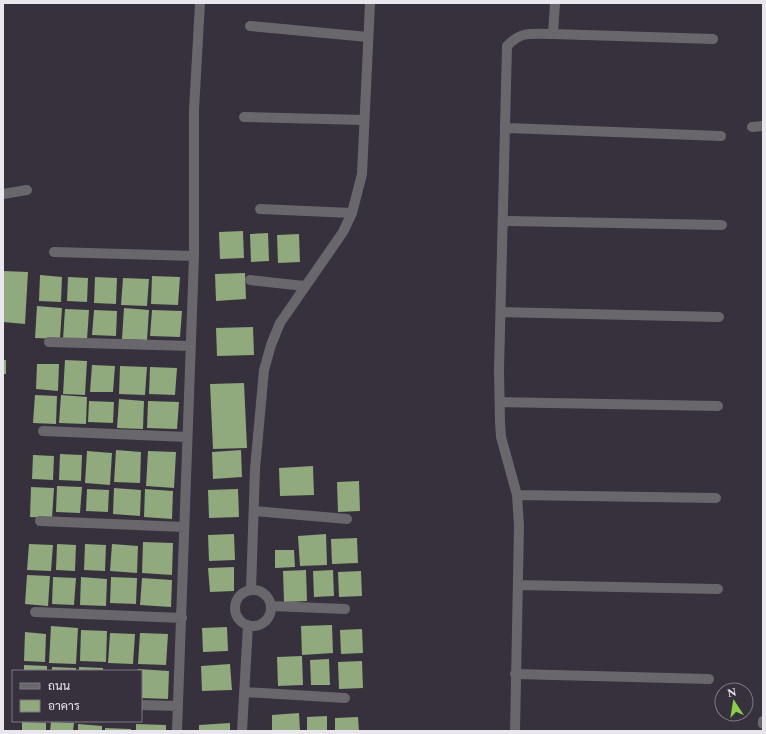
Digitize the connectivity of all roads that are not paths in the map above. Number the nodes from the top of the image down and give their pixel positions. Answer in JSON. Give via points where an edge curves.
{"nodes":[{"id":1,"x":200,"y":3,"type":"edge"},
{"id":2,"x":370,"y":3,"type":"edge"},
{"id":3,"x":555,"y":3,"type":"edge"},
{"id":4,"x":250,"y":26,"type":"dead end"},
{"id":5,"x":553,"y":34,"type":"junction"},
{"id":6,"x":368,"y":37,"type":"junction"},
{"id":7,"x":713,"y":39,"type":"dead end"},
{"id":8,"x":244,"y":117,"type":"dead end"},
{"id":9,"x":364,"y":120,"type":"junction"},
{"id":10,"x":763,"y":126,"type":"edge"},
{"id":11,"x":752,"y":127,"type":"dead end"},
{"id":12,"x":506,"y":128,"type":"junction"},
{"id":13,"x":721,"y":136,"type":"dead end"},
{"id":14,"x":28,"y":190,"type":"dead end"},
{"id":15,"x":3,"y":194,"type":"edge"},
{"id":16,"x":260,"y":209,"type":"dead end"},
{"id":17,"x":352,"y":213,"type":"junction"},
{"id":18,"x":503,"y":221,"type":"junction"},
{"id":19,"x":722,"y":225,"type":"dead end"},
{"id":20,"x":54,"y":252,"type":"dead end"},
{"id":21,"x":194,"y":256,"type":"junction"},
{"id":22,"x":250,"y":280,"type":"dead end"},
{"id":23,"x":304,"y":286,"type":"junction"},
{"id":24,"x":501,"y":312,"type":"junction"},
{"id":25,"x":719,"y":316,"type":"dead end"},
{"id":26,"x":49,"y":342,"type":"dead end"},
{"id":27,"x":191,"y":346,"type":"junction"},
{"id":28,"x":500,"y":402,"type":"junction"},
{"id":29,"x":718,"y":406,"type":"dead end"},
{"id":30,"x":44,"y":431,"type":"dead end"},
{"id":31,"x":187,"y":437,"type":"junction"},
{"id":32,"x":517,"y":495,"type":"junction"},
{"id":33,"x":716,"y":498,"type":"dead end"},
{"id":34,"x":254,"y":511,"type":"junction"},
{"id":35,"x":347,"y":519,"type":"dead end"},
{"id":36,"x":40,"y":521,"type":"dead end"},
{"id":37,"x":184,"y":527,"type":"junction"},
{"id":38,"x":518,"y":585,"type":"junction"},
{"id":39,"x":718,"y":589,"type":"dead end"},
{"id":40,"x":251,"y":590,"type":"junction"},
{"id":41,"x":271,"y":606,"type":"junction"},
{"id":42,"x":345,"y":609,"type":"dead end"},
{"id":43,"x":35,"y":612,"type":"dead end"},
{"id":44,"x":182,"y":618,"type":"junction"},
{"id":45,"x":248,"y":625,"type":"junction"},
{"id":46,"x":515,"y":674,"type":"junction"},
{"id":47,"x":709,"y":679,"type":"dead end"},
{"id":48,"x":244,"y":692,"type":"junction"},
{"id":49,"x":345,"y":698,"type":"dead end"},
{"id":50,"x":142,"y":705,"type":"edge"},
{"id":51,"x":178,"y":706,"type":"junction"},
{"id":52,"x":177,"y":731,"type":"edge"},
{"id":53,"x":242,"y":731,"type":"edge"},
{"id":54,"x":515,"y":731,"type":"edge"}],
"edges":[{"from":1,"to":21,"type":"street","via":[[194,110]]},
{"from":2,"to":6,"type":"street"},
{"from":3,"to":5,"type":"street"},
{"from":4,"to":6,"type":"street"},
{"from":5,"to":7,"type":"street"},
{"from":5,"to":12,"type":"street","via":[[516,36],[507,46]]},
{"from":6,"to":9,"type":"street"},
{"from":8,"to":9,"type":"street"},
{"from":9,"to":17,"type":"street","via":[[362,174]]},
{"from":10,"to":11,"type":"street"},
{"from":12,"to":13,"type":"street"},
{"from":12,"to":18,"type":"street"},
{"from":14,"to":15,"type":"street"},
{"from":16,"to":17,"type":"street"},
{"from":17,"to":23,"type":"street","via":[[343,232]]},
{"from":18,"to":19,"type":"street"},
{"from":18,"to":24,"type":"street"},
{"from":20,"to":21,"type":"street"},
{"from":21,"to":27,"type":"street"},
{"from":22,"to":23,"type":"street"},
{"from":23,"to":34,"type":"street","via":[[280,323],[264,370]]},
{"from":24,"to":25,"type":"street"},
{"from":24,"to":28,"type":"street"},
{"from":26,"to":27,"type":"street"},
{"from":27,"to":31,"type":"street"},
{"from":28,"to":29,"type":"street"},
{"from":28,"to":32,"type":"street","via":[[501,437]]},
{"from":30,"to":31,"type":"street"},
{"from":31,"to":37,"type":"street"},
{"from":32,"to":33,"type":"street"},
{"from":32,"to":38,"type":"street"},
{"from":34,"to":35,"type":"street"},
{"from":34,"to":40,"type":"street"},
{"from":36,"to":37,"type":"street"},
{"from":37,"to":44,"type":"street"},
{"from":38,"to":39,"type":"street"},
{"from":38,"to":46,"type":"street"},
{"from":40,"to":41,"type":"street","via":[[266,595]]},
{"from":40,"to":45,"type":"street","via":[[241,595],[236,605],[237,616]]},
{"from":41,"to":42,"type":"street"},
{"from":41,"to":45,"type":"street","via":[[266,620],[256,625]]},
{"from":43,"to":44,"type":"street"},
{"from":44,"to":51,"type":"street"},
{"from":45,"to":48,"type":"street"},
{"from":46,"to":47,"type":"street"},
{"from":46,"to":54,"type":"street"},
{"from":48,"to":49,"type":"street"},
{"from":48,"to":53,"type":"street"},
{"from":50,"to":51,"type":"street"},
{"from":51,"to":52,"type":"street"}]}
